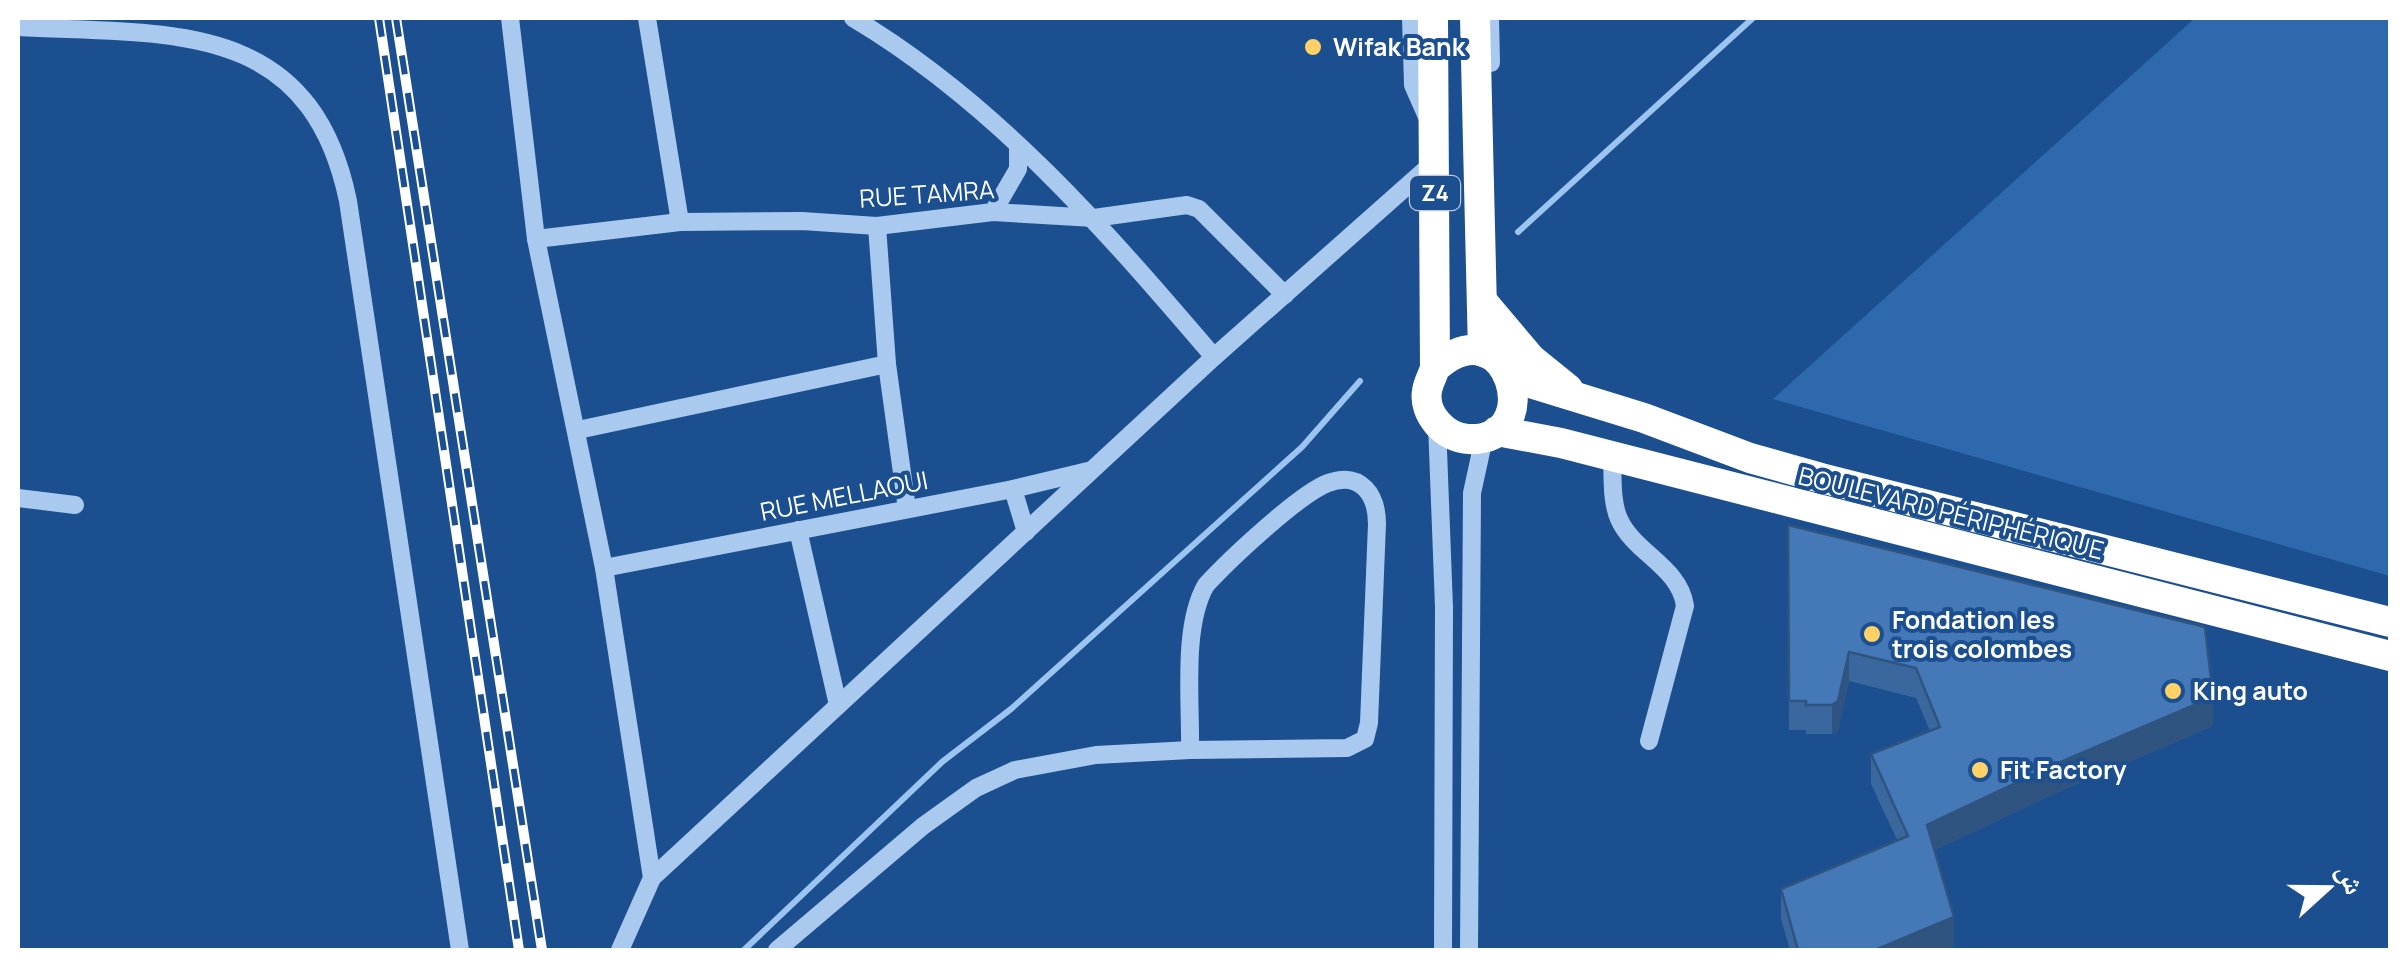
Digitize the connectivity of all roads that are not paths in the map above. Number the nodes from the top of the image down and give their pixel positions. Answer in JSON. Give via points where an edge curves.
{"nodes":[{"id":1,"x":510,"y":18,"type":"edge"},
{"id":2,"x":648,"y":18,"type":"edge"},
{"id":3,"x":853,"y":18,"type":"edge"},
{"id":4,"x":1411,"y":18,"type":"edge"},
{"id":5,"x":1433,"y":18,"type":"edge"},
{"id":6,"x":1475,"y":18,"type":"edge"},
{"id":7,"x":1490,"y":18,"type":"edge"},
{"id":8,"x":18,"y":27,"type":"edge"},
{"id":9,"x":1018,"y":147,"type":"junction"},
{"id":10,"x":1435,"y":147,"type":"junction"},
{"id":11,"x":993,"y":212,"type":"junction"},
{"id":12,"x":1094,"y":218,"type":"junction"},
{"id":13,"x":680,"y":222,"type":"junction"},
{"id":14,"x":877,"y":226,"type":"junction"},
{"id":15,"x":536,"y":239,"type":"junction"},
{"id":16,"x":1479,"y":262,"type":"junction"},
{"id":17,"x":1286,"y":295,"type":"junction"},
{"id":18,"x":1482,"y":301,"type":"junction"},
{"id":19,"x":1483,"y":352,"type":"junction"},
{"id":20,"x":1214,"y":358,"type":"junction"},
{"id":21,"x":887,"y":364,"type":"junction"},
{"id":22,"x":1435,"y":368,"type":"junction"},
{"id":23,"x":1511,"y":377,"type":"junction"},
{"id":24,"x":1583,"y":399,"type":"junction"},
{"id":25,"x":1437,"y":424,"type":"junction"},
{"id":26,"x":578,"y":430,"type":"junction"},
{"id":27,"x":1490,"y":434,"type":"junction"},
{"id":28,"x":1612,"y":456,"type":"junction"},
{"id":29,"x":1094,"y":470,"type":"junction"},
{"id":30,"x":1013,"y":489,"type":"junction"},
{"id":31,"x":18,"y":498,"type":"edge"},
{"id":32,"x":74,"y":505,"type":"dead end"},
{"id":33,"x":906,"y":510,"type":"junction"},
{"id":34,"x":798,"y":530,"type":"junction"},
{"id":35,"x":1026,"y":532,"type":"junction"},
{"id":36,"x":604,"y":568,"type":"junction"},
{"id":37,"x":2390,"y":622,"type":"edge"},
{"id":38,"x":2390,"y":656,"type":"edge"},
{"id":39,"x":838,"y":705,"type":"junction"},
{"id":40,"x":1649,"y":742,"type":"dead end"},
{"id":41,"x":1190,"y":750,"type":"junction"},
{"id":42,"x":652,"y":878,"type":"junction"},
{"id":43,"x":460,"y":950,"type":"edge"},
{"id":44,"x":620,"y":950,"type":"edge"},
{"id":45,"x":777,"y":950,"type":"edge"},
{"id":46,"x":1443,"y":950,"type":"edge"},
{"id":47,"x":1469,"y":950,"type":"edge"}],
"edges":[{"from":1,"to":15,"type":"street"},
{"from":2,"to":13,"type":"street"},
{"from":3,"to":9,"type":"street","via":[[955,88]]},
{"from":4,"to":10,"type":"street","via":[[1413,85]]},
{"from":5,"to":10,"type":"highway","number":"Z4"},
{"from":6,"to":16,"type":"highway","number":"Z4"},
{"from":7,"to":16,"type":"street","via":[[1492,241],[1488,258]]},
{"from":8,"to":43,"type":"street","via":[[185,37],[240,51],[285,80],[327,135],[348,201]]},
{"from":9,"to":11,"type":"street","via":[[1018,169]]},
{"from":9,"to":12,"type":"street"},
{"from":10,"to":17,"type":"street"},
{"from":10,"to":22,"type":"highway","number":"Z4"},
{"from":11,"to":12,"type":"street","name":"RUE TAMRA"},
{"from":11,"to":14,"type":"street","name":"RUE TAMRA"},
{"from":12,"to":17,"type":"street","name":"RUE TAMRA","via":[[1171,206],[1198,209]]},
{"from":12,"to":20,"type":"street"},
{"from":13,"to":14,"type":"street","name":"RUE TAMRA"},
{"from":13,"to":15,"type":"street","name":"RUE TAMRA"},
{"from":14,"to":21,"type":"street"},
{"from":15,"to":26,"type":"street"},
{"from":16,"to":18,"type":"highway","number":"Z4"},
{"from":17,"to":20,"type":"street"},
{"from":18,"to":19,"type":"highway","number":"Z4"},
{"from":18,"to":24,"type":"highway","via":[[1531,359]]},
{"from":19,"to":22,"type":"highway","via":[[1448,356]]},
{"from":19,"to":23,"type":"highway"},
{"from":20,"to":29,"type":"street"},
{"from":21,"to":26,"type":"street"},
{"from":21,"to":33,"type":"street"},
{"from":22,"to":25,"type":"highway","via":[[1426,393]]},
{"from":23,"to":24,"type":"highway","name":"BOULEVARD PÉRIPHÉRIQUE"},
{"from":23,"to":27,"type":"highway","via":[[1513,406]]},
{"from":24,"to":37,"type":"highway","name":"BOULEVARD PÉRIPHÉRIQUE","via":[[1820,478]]},
{"from":25,"to":27,"type":"highway","via":[[1466,439]]},
{"from":25,"to":46,"type":"street"},
{"from":26,"to":36,"type":"street"},
{"from":27,"to":28,"type":"highway","name":"BOULEVARD PÉRIPHÉRIQUE"},
{"from":27,"to":47,"type":"street","via":[[1472,492]]},
{"from":28,"to":38,"type":"highway","name":"BOULEVARD PÉRIPHÉRIQUE"},
{"from":28,"to":40,"type":"street","via":[[1620,522],[1676,582],[1686,606]]},
{"from":29,"to":30,"type":"street","name":"RUE MELLAOUI"},
{"from":29,"to":35,"type":"street"},
{"from":30,"to":33,"type":"street","name":"RUE MELLAOUI"},
{"from":30,"to":35,"type":"street"},
{"from":31,"to":32,"type":"street"},
{"from":33,"to":34,"type":"street","name":"RUE MELLAOUI"},
{"from":34,"to":36,"type":"street","name":"RUE MELLAOUI"},
{"from":34,"to":39,"type":"street"},
{"from":35,"to":39,"type":"street"},
{"from":36,"to":42,"type":"street"},
{"from":39,"to":42,"type":"street"},
{"from":41,"to":41,"type":"street","via":[[1329,750],[1365,740],[1377,524],[1376,501],[1362,486],[1342,480],[1318,488],[1206,584],[1192,627]]},
{"from":41,"to":45,"type":"street","via":[[1066,759],[995,778],[922,826]]},
{"from":42,"to":44,"type":"street"}]}
